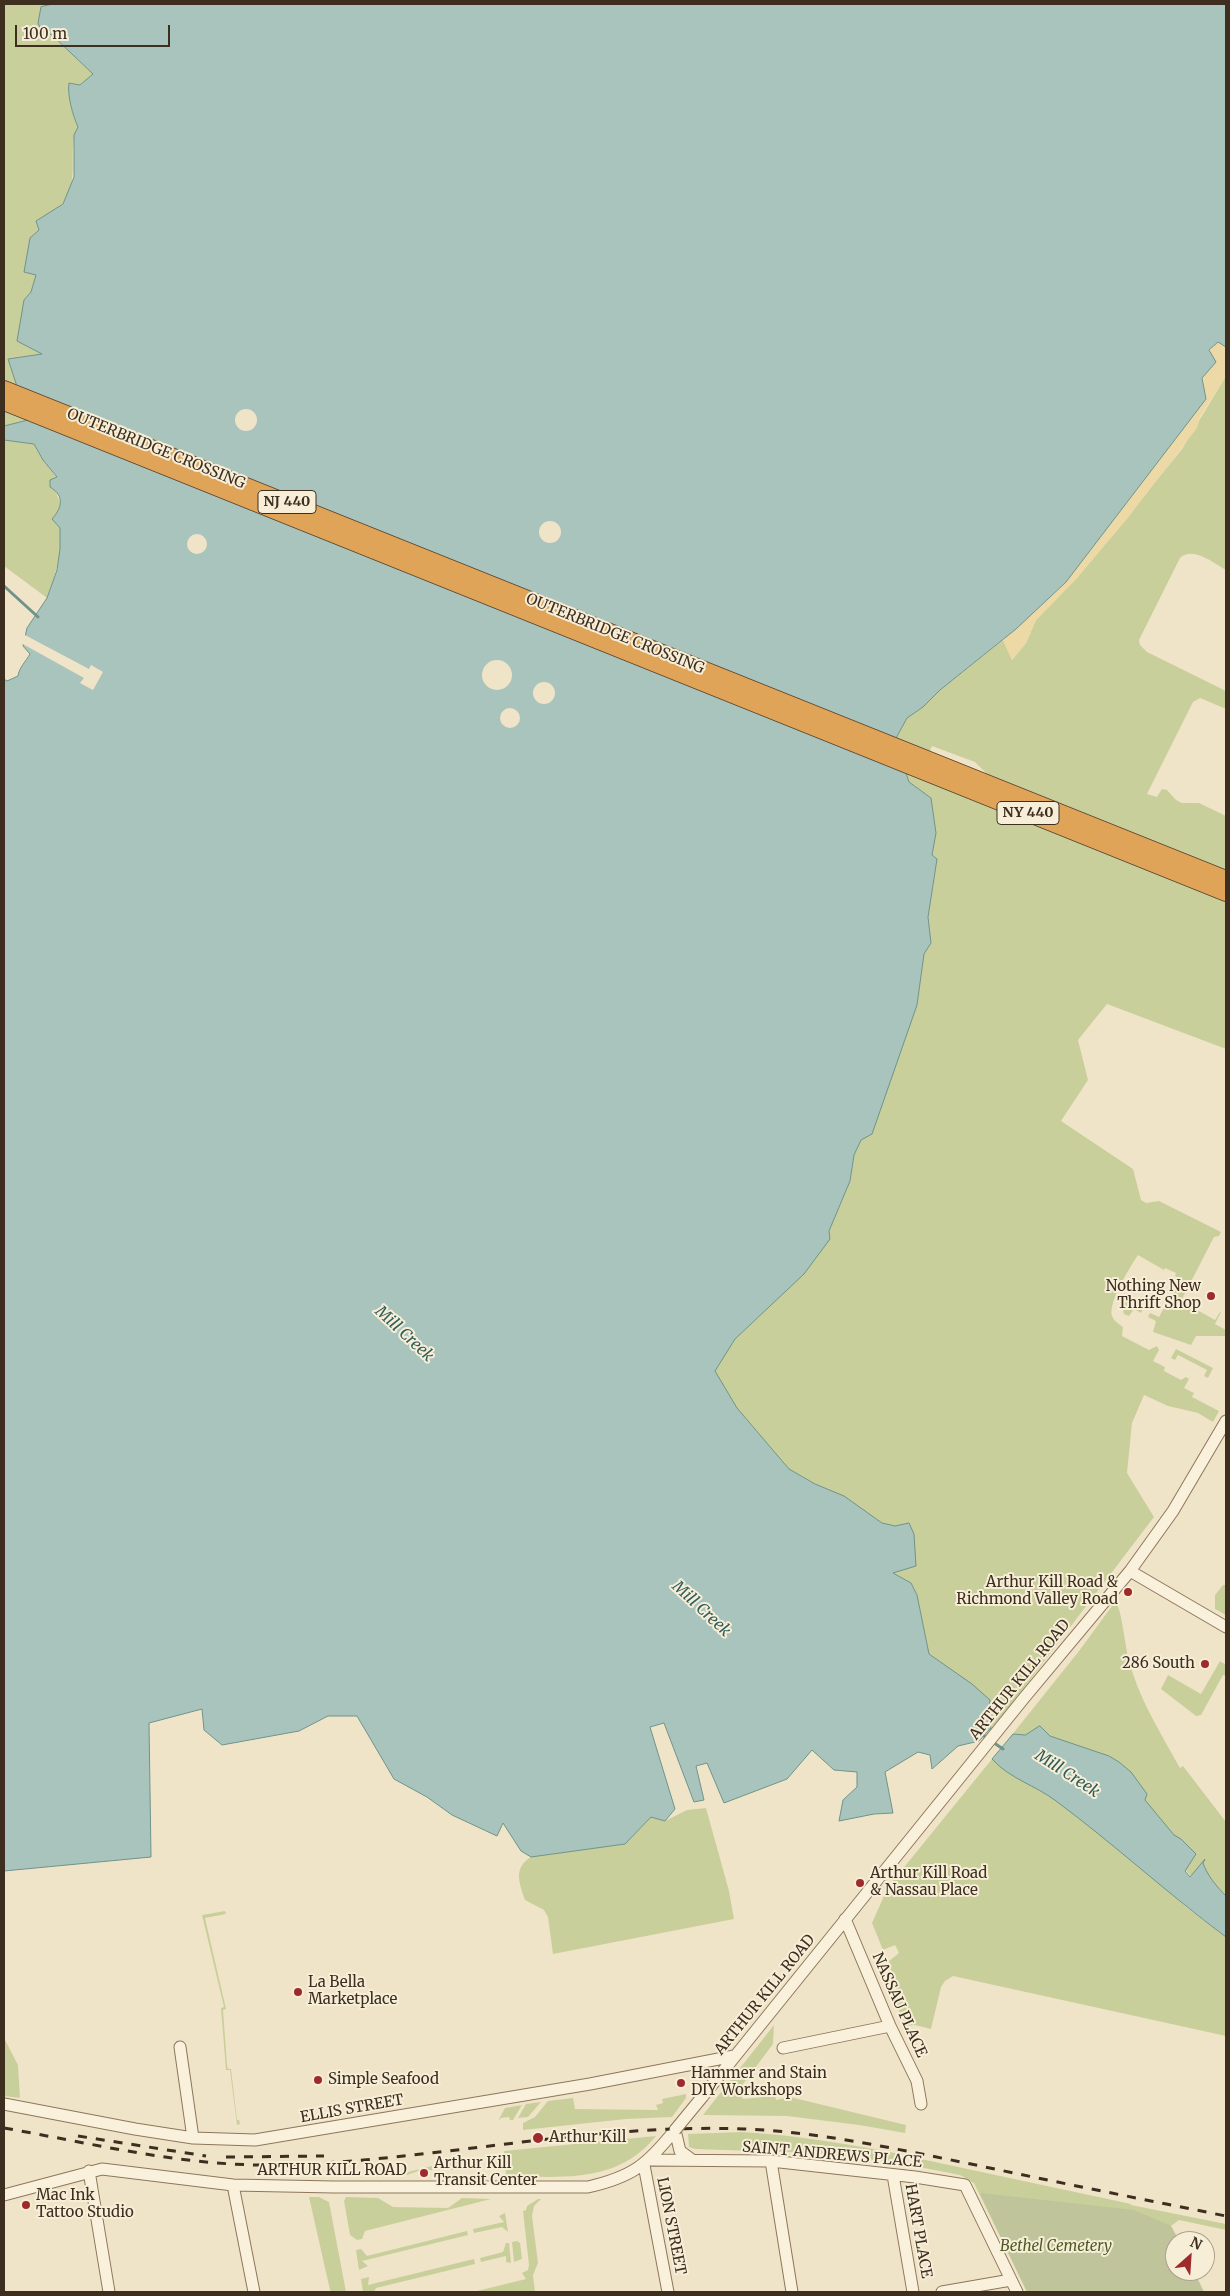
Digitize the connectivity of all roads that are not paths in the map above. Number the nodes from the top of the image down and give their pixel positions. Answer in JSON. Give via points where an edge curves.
{"nodes":[{"id":1,"x":4,"y":388,"type":"edge"},
{"id":2,"x":4,"y":402,"type":"edge"},
{"id":3,"x":568,"y":622,"type":"junction"},
{"id":4,"x":1226,"y":879,"type":"edge"},
{"id":5,"x":1226,"y":892,"type":"edge"},
{"id":6,"x":1226,"y":1421,"type":"edge"},
{"id":7,"x":1130,"y":1571,"type":"junction"},
{"id":8,"x":1226,"y":1627,"type":"edge"},
{"id":9,"x":845,"y":1919,"type":"junction"},
{"id":10,"x":890,"y":2026,"type":"junction"},
{"id":11,"x":180,"y":2047,"type":"dead end"},
{"id":12,"x":783,"y":2048,"type":"dead end"},
{"id":13,"x":734,"y":2056,"type":"junction"},
{"id":14,"x":4,"y":2104,"type":"edge"},
{"id":15,"x":921,"y":2104,"type":"dead end"},
{"id":16,"x":675,"y":2130,"type":"junction"},
{"id":17,"x":193,"y":2138,"type":"junction"},
{"id":18,"x":694,"y":2160,"type":"junction"},
{"id":19,"x":647,"y":2162,"type":"junction"},
{"id":20,"x":771,"y":2162,"type":"junction"},
{"id":21,"x":89,"y":2171,"type":"junction"},
{"id":22,"x":893,"y":2175,"type":"junction"},
{"id":23,"x":234,"y":2185,"type":"junction"},
{"id":24,"x":4,"y":2194,"type":"edge"},
{"id":25,"x":1012,"y":2280,"type":"junction"},
{"id":26,"x":109,"y":2292,"type":"edge"},
{"id":27,"x":254,"y":2292,"type":"edge"},
{"id":28,"x":668,"y":2292,"type":"edge"},
{"id":29,"x":792,"y":2292,"type":"edge"},
{"id":30,"x":914,"y":2292,"type":"edge"},
{"id":31,"x":942,"y":2292,"type":"edge"},
{"id":32,"x":1017,"y":2292,"type":"edge"}],
"edges":[{"from":1,"to":3,"type":"highway","name":"OUTERBRIDGE CROSSING","number":"NJ 440"},
{"from":2,"to":3,"type":"highway","name":"OUTERBRIDGE CROSSING","number":"NJ 440"},
{"from":3,"to":4,"type":"highway","name":"OUTERBRIDGE CROSSING","number":"NY 440"},
{"from":3,"to":5,"type":"highway","name":"OUTERBRIDGE CROSSING","number":"NY 440"},
{"from":6,"to":7,"type":"street","name":"ARTHUR KILL ROAD","via":[[1173,1511]]},
{"from":7,"to":8,"type":"street"},
{"from":7,"to":9,"type":"street","name":"ARTHUR KILL ROAD"},
{"from":9,"to":10,"type":"street","name":"NASSAU PLACE"},
{"from":9,"to":13,"type":"street","name":"ARTHUR KILL ROAD"},
{"from":10,"to":12,"type":"street"},
{"from":10,"to":15,"type":"street","name":"NASSAU PLACE","via":[[917,2081]]},
{"from":11,"to":17,"type":"street"},
{"from":13,"to":16,"type":"street","name":"ARTHUR KILL ROAD","bridge":true},
{"from":13,"to":17,"type":"street","name":"ELLIS STREET","via":[[590,2084],[281,2136],[224,2140]]},
{"from":14,"to":17,"type":"street","name":"ELLIS STREET"},
{"from":16,"to":18,"type":"street","via":[[680,2151]]},
{"from":16,"to":19,"type":"street","name":"ARTHUR KILL ROAD"},
{"from":18,"to":19,"type":"street","name":"SAINT ANDREWS PLACE"},
{"from":18,"to":20,"type":"street","name":"SAINT ANDREWS PLACE"},
{"from":19,"to":23,"type":"street","name":"ARTHUR KILL ROAD","via":[[611,2181],[576,2188]]},
{"from":19,"to":28,"type":"street","name":"LION STREET"},
{"from":20,"to":22,"type":"street","name":"SAINT ANDREWS PLACE"},
{"from":20,"to":29,"type":"street"},
{"from":21,"to":23,"type":"street","name":"ARTHUR KILL ROAD","via":[[109,2169]]},
{"from":21,"to":24,"type":"street","name":"ARTHUR KILL ROAD"},
{"from":21,"to":26,"type":"street"},
{"from":22,"to":25,"type":"street","name":"SAINT ANDREWS PLACE","via":[[967,2187]]},
{"from":22,"to":30,"type":"street","name":"HART PLACE"},
{"from":23,"to":27,"type":"street"},
{"from":25,"to":31,"type":"street"},
{"from":25,"to":32,"type":"street"}]}
